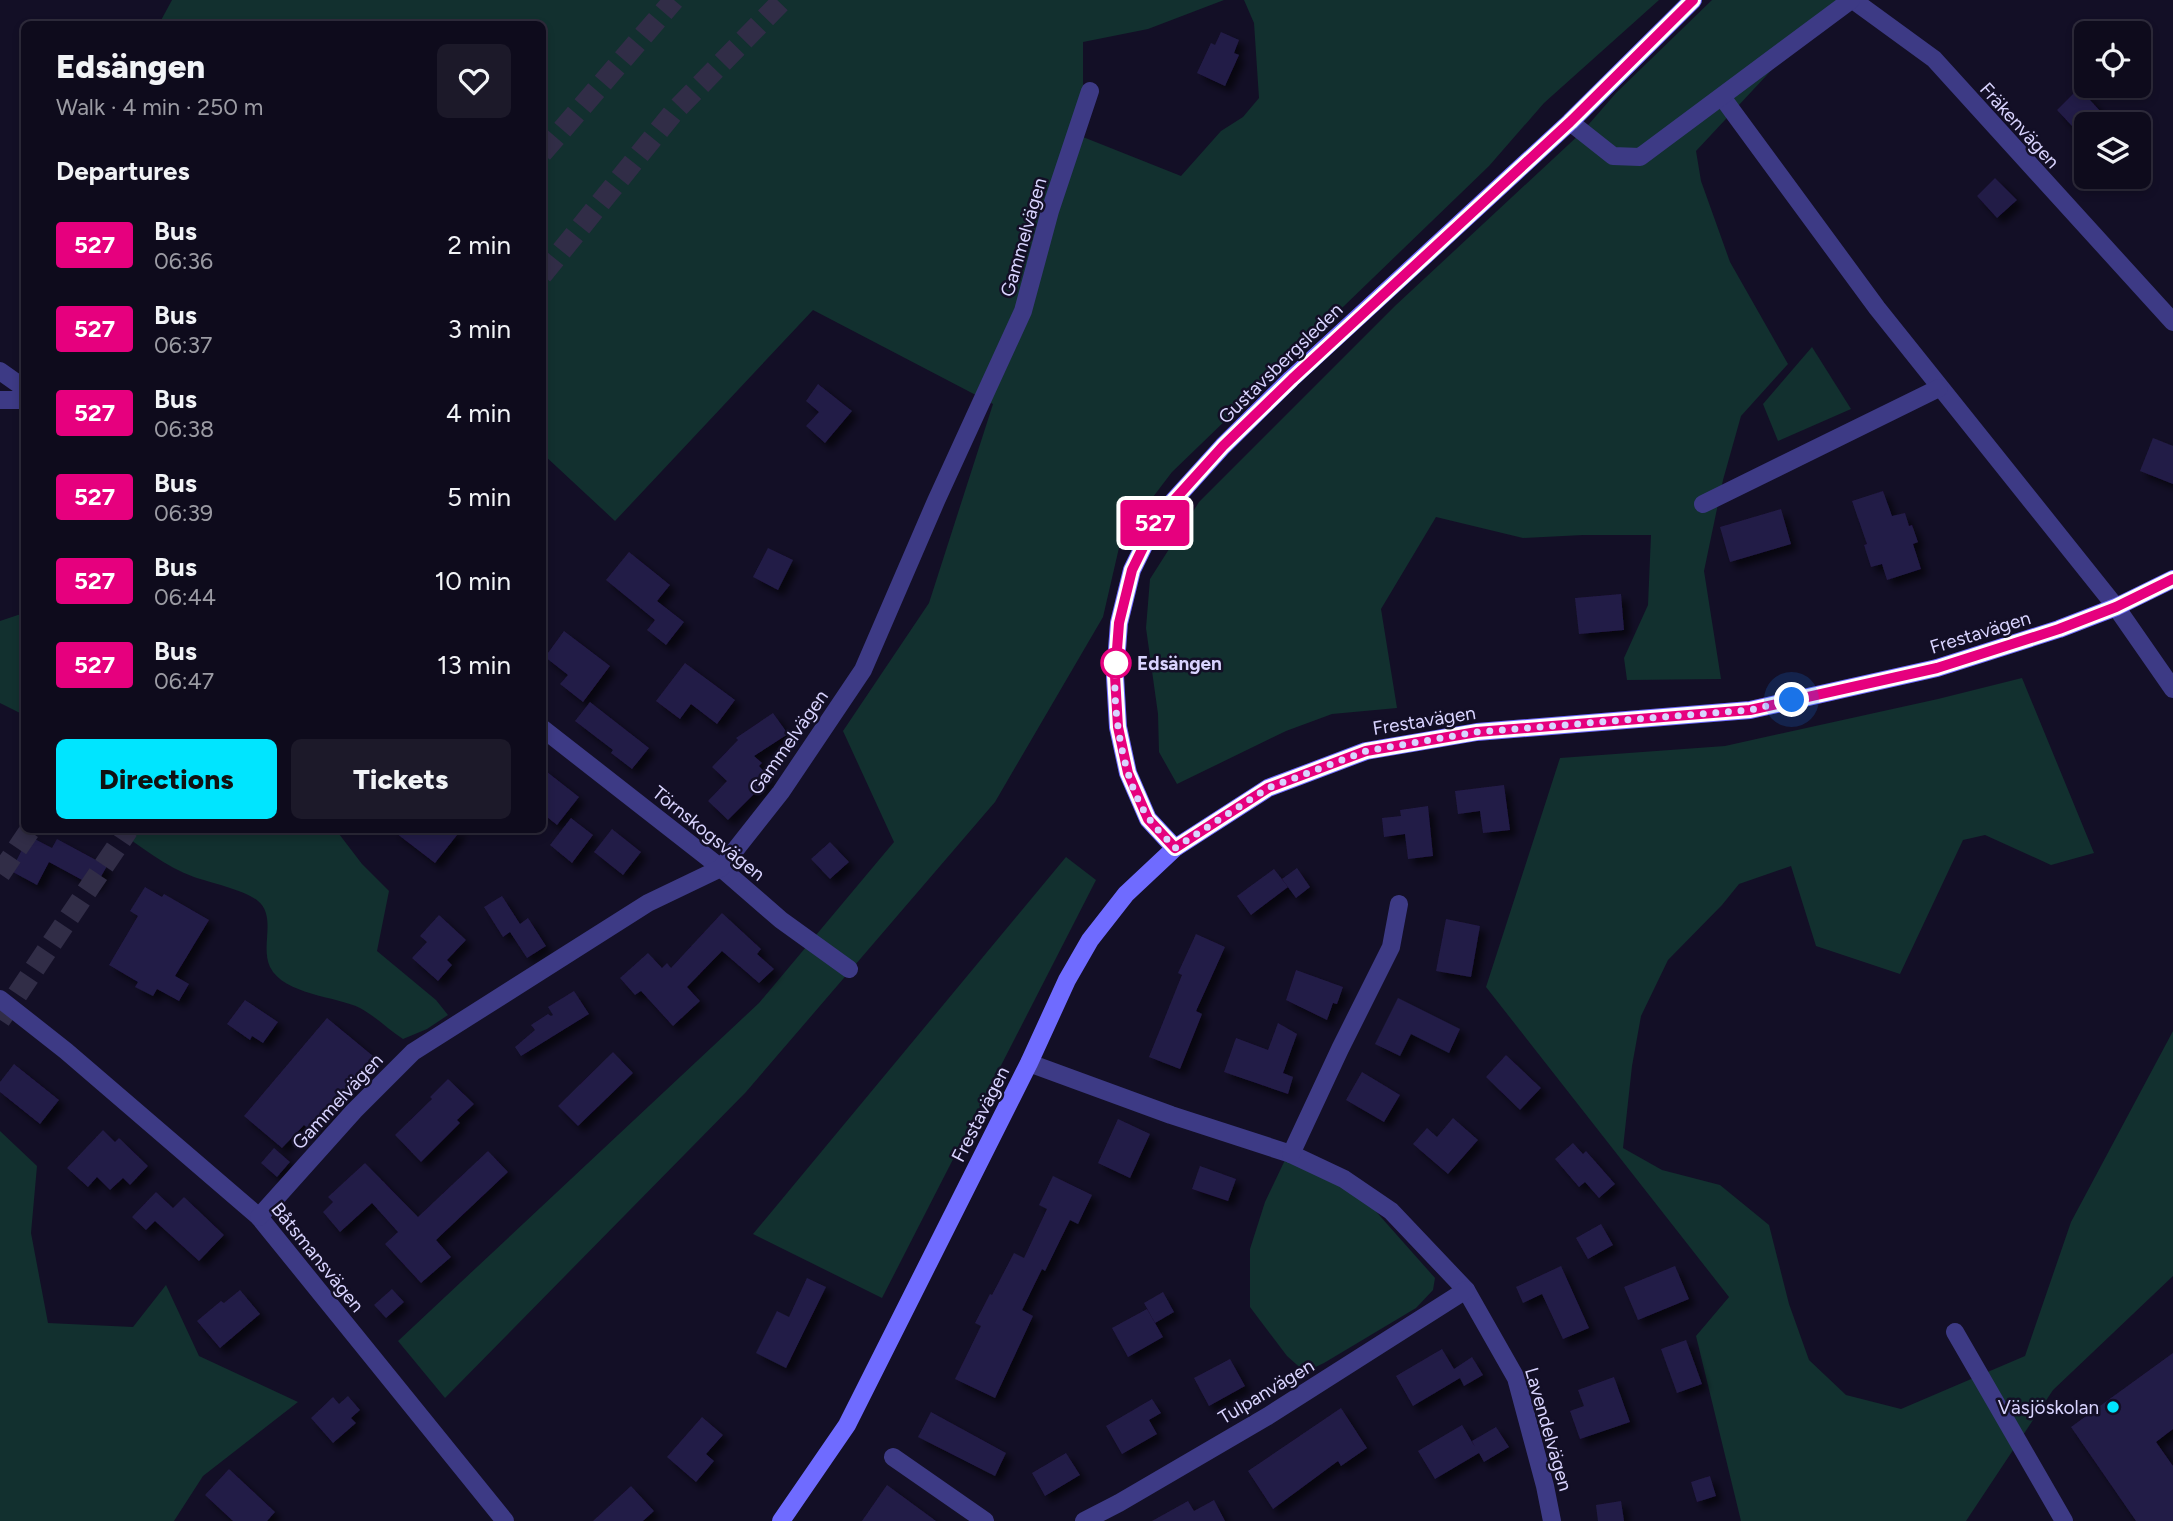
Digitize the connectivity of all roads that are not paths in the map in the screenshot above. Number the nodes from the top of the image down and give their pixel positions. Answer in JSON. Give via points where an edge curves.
{"nodes":[{"id":1,"x":1693,"y":0,"type":"edge"},
{"id":2,"x":1852,"y":0,"type":"edge"},
{"id":3,"x":1090,"y":91,"type":"dead end"},
{"id":4,"x":1722,"y":97,"type":"junction"},
{"id":5,"x":1570,"y":122,"type":"junction"},
{"id":6,"x":2173,"y":322,"type":"edge"},
{"id":7,"x":0,"y":371,"type":"edge"},
{"id":8,"x":21,"y":386,"type":"edge"},
{"id":9,"x":1939,"y":388,"type":"junction"},
{"id":10,"x":0,"y":400,"type":"edge"},
{"id":11,"x":21,"y":400,"type":"edge"},
{"id":12,"x":1703,"y":504,"type":"dead end"},
{"id":13,"x":2173,"y":579,"type":"edge"},
{"id":14,"x":2116,"y":607,"type":"junction"},
{"id":15,"x":2173,"y":689,"type":"edge"},
{"id":16,"x":546,"y":731,"type":"edge"},
{"id":17,"x":1175,"y":848,"type":"junction"},
{"id":18,"x":721,"y":868,"type":"junction"},
{"id":19,"x":1399,"y":904,"type":"dead end"},
{"id":20,"x":849,"y":969,"type":"dead end"},
{"id":21,"x":0,"y":999,"type":"edge"},
{"id":22,"x":1029,"y":1063,"type":"junction"},
{"id":23,"x":1290,"y":1154,"type":"junction"},
{"id":24,"x":259,"y":1217,"type":"junction"},
{"id":25,"x":1466,"y":1290,"type":"junction"},
{"id":26,"x":1955,"y":1332,"type":"dead end"},
{"id":27,"x":892,"y":1457,"type":"dead end"},
{"id":28,"x":505,"y":1521,"type":"edge"},
{"id":29,"x":782,"y":1521,"type":"edge"},
{"id":30,"x":985,"y":1521,"type":"edge"},
{"id":31,"x":1084,"y":1521,"type":"edge"},
{"id":32,"x":1552,"y":1521,"type":"edge"},
{"id":33,"x":2064,"y":1521,"type":"edge"}],
"edges":[{"from":1,"to":5,"type":"street","name":"Gustavsbergsleden"},
{"from":2,"to":4,"type":"street","name":"Fräkenvägen"},
{"from":2,"to":6,"type":"street","name":"Fräkenvägen","via":[[1934,59]]},
{"from":3,"to":18,"type":"street","name":"Gammelvägen","via":[[1023,311],[863,670],[781,792]]},
{"from":4,"to":5,"type":"street","name":"Fräkenvägen","via":[[1640,158],[1613,156]]},
{"from":4,"to":9,"type":"street"},
{"from":5,"to":17,"type":"street","name":"Gustavsbergsleden","via":[[1292,379],[1157,519],[1132,570],[1119,623],[1115,676],[1118,727],[1128,773],[1148,819]]},
{"from":7,"to":8,"type":"street"},
{"from":9,"to":12,"type":"street"},
{"from":9,"to":14,"type":"street"},
{"from":10,"to":11,"type":"street"},
{"from":13,"to":14,"type":"street","name":"Frestavägen"},
{"from":14,"to":15,"type":"street"},
{"from":14,"to":17,"type":"street","name":"Frestavägen","via":[[1937,668],[1750,710],[1477,732],[1366,751],[1268,788]]},
{"from":16,"to":18,"type":"street","name":"Törnskogsvägen"},
{"from":17,"to":22,"type":"street","name":"Frestavägen","via":[[1126,894],[1090,940]]},
{"from":18,"to":20,"type":"street","name":"Törnskogsvägen","via":[[781,920]]},
{"from":18,"to":24,"type":"street","name":"Gammelvägen","via":[[648,903],[413,1052]]},
{"from":19,"to":23,"type":"street","via":[[1391,947]]},
{"from":21,"to":24,"type":"street","name":"Båtsmansvägen"},
{"from":22,"to":23,"type":"street","name":"Lavendelvägen"},
{"from":22,"to":29,"type":"street","name":"Frestavägen","via":[[847,1425]]},
{"from":23,"to":25,"type":"street","name":"Lavendelvägen","via":[[1344,1179],[1391,1211]]},
{"from":24,"to":28,"type":"street","name":"Båtsmansvägen"},
{"from":25,"to":31,"type":"street","name":"Tulpanvägen","via":[[1268,1416]]},
{"from":25,"to":32,"type":"street","name":"Lavendelvägen","via":[[1516,1378]]},
{"from":26,"to":33,"type":"street"},
{"from":27,"to":30,"type":"street"}]}
